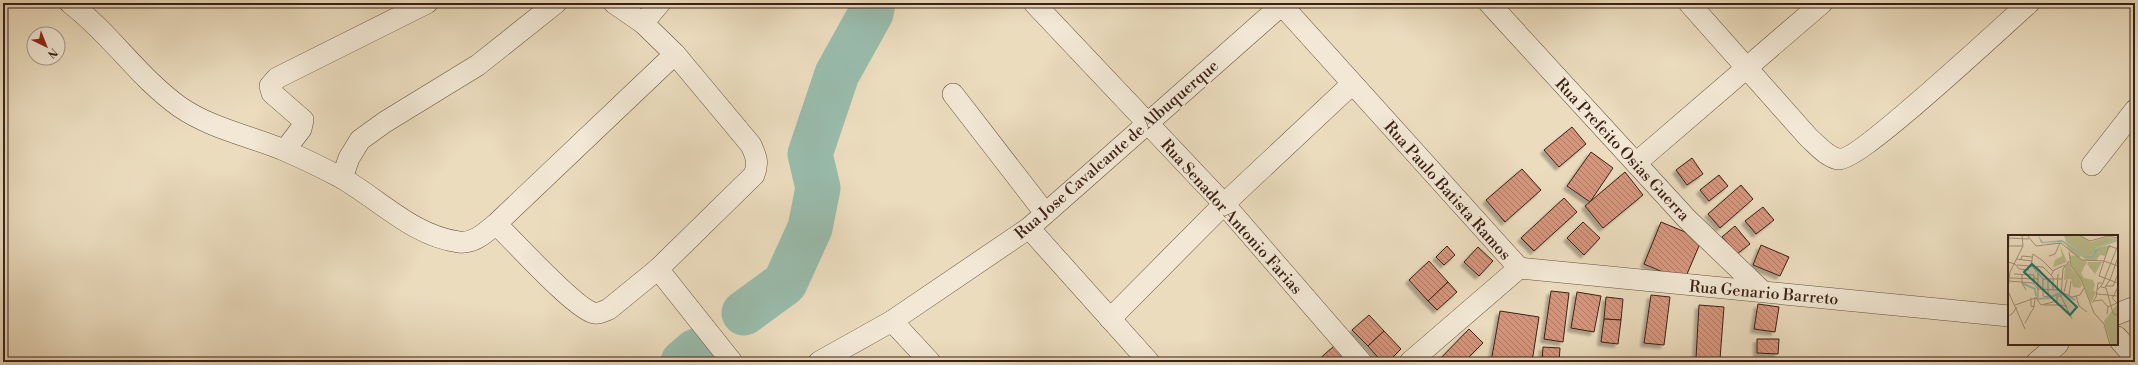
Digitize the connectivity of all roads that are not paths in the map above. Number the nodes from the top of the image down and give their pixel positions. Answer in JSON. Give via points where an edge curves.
{"nodes":[{"id":1,"x":70,"y":3,"type":"edge"},
{"id":2,"x":427,"y":3,"type":"edge"},
{"id":3,"x":556,"y":3,"type":"edge"},
{"id":4,"x":614,"y":3,"type":"edge"},
{"id":5,"x":660,"y":3,"type":"edge"},
{"id":6,"x":1034,"y":3,"type":"edge"},
{"id":7,"x":1489,"y":3,"type":"edge"},
{"id":8,"x":1689,"y":3,"type":"edge"},
{"id":9,"x":1822,"y":3,"type":"edge"},
{"id":10,"x":2029,"y":3,"type":"edge"},
{"id":11,"x":1282,"y":4,"type":"edge"},
{"id":12,"x":643,"y":23,"type":"junction"},
{"id":13,"x":675,"y":54,"type":"junction"},
{"id":14,"x":1747,"y":68,"type":"junction"},
{"id":15,"x":1352,"y":84,"type":"junction"},
{"id":16,"x":952,"y":94,"type":"dead end"},
{"id":17,"x":2135,"y":110,"type":"edge"},
{"id":18,"x":1147,"y":122,"type":"junction"},
{"id":19,"x":285,"y":150,"type":"junction"},
{"id":20,"x":1636,"y":163,"type":"junction"},
{"id":21,"x":2092,"y":164,"type":"dead end"},
{"id":22,"x":342,"y":178,"type":"junction"},
{"id":23,"x":1224,"y":204,"type":"junction"},
{"id":24,"x":1045,"y":213,"type":"junction"},
{"id":25,"x":496,"y":224,"type":"junction"},
{"id":26,"x":1029,"y":228,"type":"junction"},
{"id":27,"x":1519,"y":268,"type":"junction"},
{"id":28,"x":658,"y":269,"type":"junction"},
{"id":29,"x":1762,"y":291,"type":"junction"},
{"id":30,"x":2135,"y":307,"type":"edge"},
{"id":31,"x":2118,"y":314,"type":"edge"},
{"id":32,"x":2008,"y":316,"type":"edge"},
{"id":33,"x":1110,"y":319,"type":"junction"},
{"id":34,"x":892,"y":321,"type":"junction"},
{"id":35,"x":2118,"y":337,"type":"edge"},
{"id":36,"x":2057,"y":345,"type":"edge"},
{"id":37,"x":2135,"y":358,"type":"edge"},
{"id":38,"x":732,"y":362,"type":"edge"},
{"id":39,"x":819,"y":362,"type":"edge"},
{"id":40,"x":930,"y":362,"type":"edge"},
{"id":41,"x":1149,"y":362,"type":"edge"},
{"id":42,"x":1361,"y":362,"type":"edge"},
{"id":43,"x":1410,"y":362,"type":"edge"},
{"id":44,"x":2037,"y":362,"type":"edge"}],
"edges":[{"from":1,"to":19,"type":"street","via":[[85,14],[159,90],[180,107],[199,118]]},
{"from":2,"to":19,"type":"street","via":[[277,78],[270,86],[272,93],[303,120],[301,129]]},
{"from":3,"to":22,"type":"street","via":[[478,65],[360,140],[349,158]]},
{"from":4,"to":12,"type":"street"},
{"from":5,"to":12,"type":"street"},
{"from":6,"to":18,"type":"street","name":"Rua Senador Antonio Farias"},
{"from":7,"to":20,"type":"street","name":"Rua Prefeito Osias Guerra"},
{"from":8,"to":14,"type":"street"},
{"from":9,"to":14,"type":"street"},
{"from":10,"to":14,"type":"street","via":[[1884,131],[1852,154],[1840,159],[1832,156],[1809,138]]},
{"from":11,"to":15,"type":"street","name":"Rua Paulo Batista Ramos"},
{"from":11,"to":18,"type":"street","name":"Rua Jose Cavalcante de Albuquerque"},
{"from":12,"to":13,"type":"street"},
{"from":13,"to":25,"type":"street"},
{"from":13,"to":28,"type":"street","via":[[751,145],[758,162],[754,175],[744,186]]},
{"from":14,"to":20,"type":"street"},
{"from":15,"to":23,"type":"street"},
{"from":15,"to":27,"type":"street","name":"Rua Paulo Batista Ramos"},
{"from":16,"to":24,"type":"street"},
{"from":17,"to":21,"type":"street"},
{"from":18,"to":23,"type":"street","name":"Rua Senador Antonio Farias"},
{"from":18,"to":24,"type":"street","name":"Rua Jose Cavalcante de Albuquerque"},
{"from":19,"to":22,"type":"street"},
{"from":20,"to":29,"type":"street","name":"Rua Prefeito Osias Guerra","via":[[1687,219]]},
{"from":22,"to":25,"type":"street","via":[[411,224],[439,237],[468,242],[478,238]]},
{"from":23,"to":33,"type":"street"},
{"from":23,"to":42,"type":"street","name":"Rua Senador Antonio Farias"},
{"from":24,"to":26,"type":"street","name":"Rua Jose Cavalcante de Albuquerque"},
{"from":25,"to":28,"type":"street","via":[[571,298],[594,313],[609,309]]},
{"from":26,"to":33,"type":"street"},
{"from":26,"to":34,"type":"street","name":"Rua Jose Cavalcante de Albuquerque"},
{"from":27,"to":29,"type":"street","name":"Rua Genario Barreto"},
{"from":27,"to":43,"type":"street","name":"Rua Paulo Batista Ramos"},
{"from":28,"to":38,"type":"street"},
{"from":29,"to":32,"type":"street","name":"Rua Genario Barreto"},
{"from":30,"to":31,"type":"street"},
{"from":33,"to":41,"type":"street"},
{"from":34,"to":39,"type":"street","name":"Rua Jose Cavalcante de Albuquerque"},
{"from":34,"to":40,"type":"street"},
{"from":35,"to":37,"type":"street"},
{"from":36,"to":44,"type":"street"}]}
